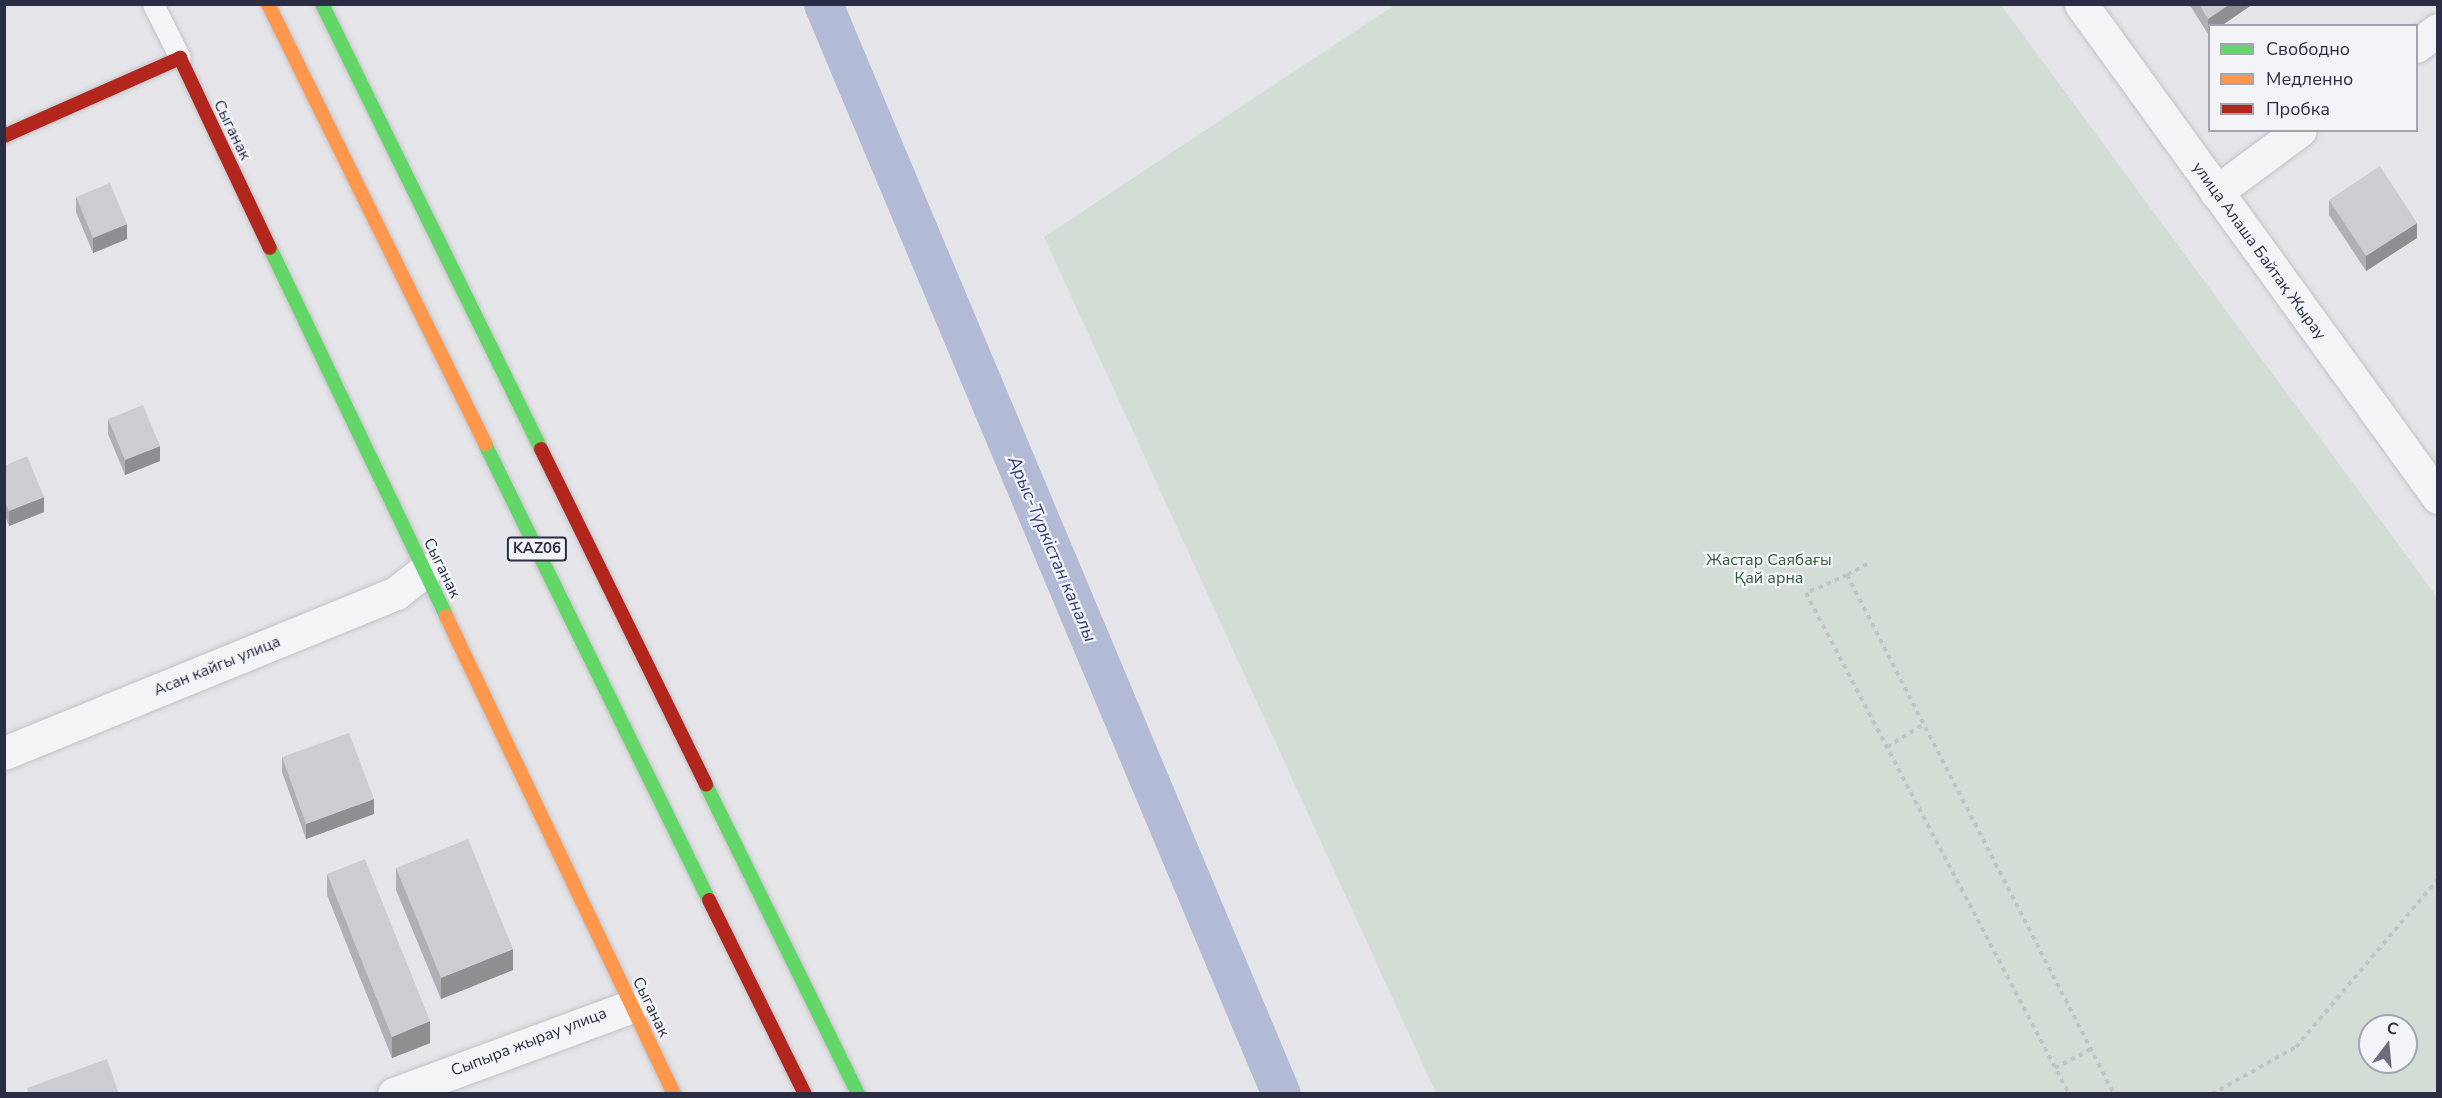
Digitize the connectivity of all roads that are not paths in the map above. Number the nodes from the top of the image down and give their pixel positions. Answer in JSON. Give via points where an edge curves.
{"nodes":[{"id":1,"x":153,"y":4,"type":"edge"},
{"id":2,"x":268,"y":4,"type":"edge"},
{"id":3,"x":322,"y":4,"type":"edge"},
{"id":4,"x":2081,"y":4,"type":"edge"},
{"id":5,"x":2438,"y":30,"type":"edge"},
{"id":6,"x":2418,"y":45,"type":"edge"},
{"id":7,"x":180,"y":58,"type":"junction"},
{"id":8,"x":2297,"y":132,"type":"edge"},
{"id":9,"x":4,"y":136,"type":"edge"},
{"id":10,"x":2216,"y":192,"type":"junction"},
{"id":11,"x":2438,"y":497,"type":"edge"},
{"id":12,"x":425,"y":570,"type":"junction"},
{"id":13,"x":4,"y":753,"type":"edge"},
{"id":14,"x":632,"y":1006,"type":"junction"},
{"id":15,"x":394,"y":1094,"type":"edge"},
{"id":16,"x":674,"y":1094,"type":"edge"},
{"id":17,"x":805,"y":1094,"type":"edge"},
{"id":18,"x":858,"y":1094,"type":"edge"}],
"edges":[{"from":1,"to":7,"type":"lane"},
{"from":2,"to":17,"type":"main road","number":"KАZ06"},
{"from":3,"to":18,"type":"main road","number":"KАZ06"},
{"from":4,"to":10,"type":"street","name":"улица Алаша Байтақ Жырау"},
{"from":5,"to":6,"type":"street"},
{"from":7,"to":9,"type":"main road"},
{"from":7,"to":12,"type":"main road","name":"Сыганак"},
{"from":8,"to":10,"type":"street"},
{"from":10,"to":11,"type":"street","name":"улица Алаша Байтақ Жырау"},
{"from":12,"to":13,"type":"street","name":"Асан кайгы улица","via":[[396,592]]},
{"from":12,"to":14,"type":"main road","name":"Сыганак"},
{"from":14,"to":15,"type":"street","name":"Сыпыра жырау улица"},
{"from":14,"to":16,"type":"main road","name":"Сыганак"}]}
